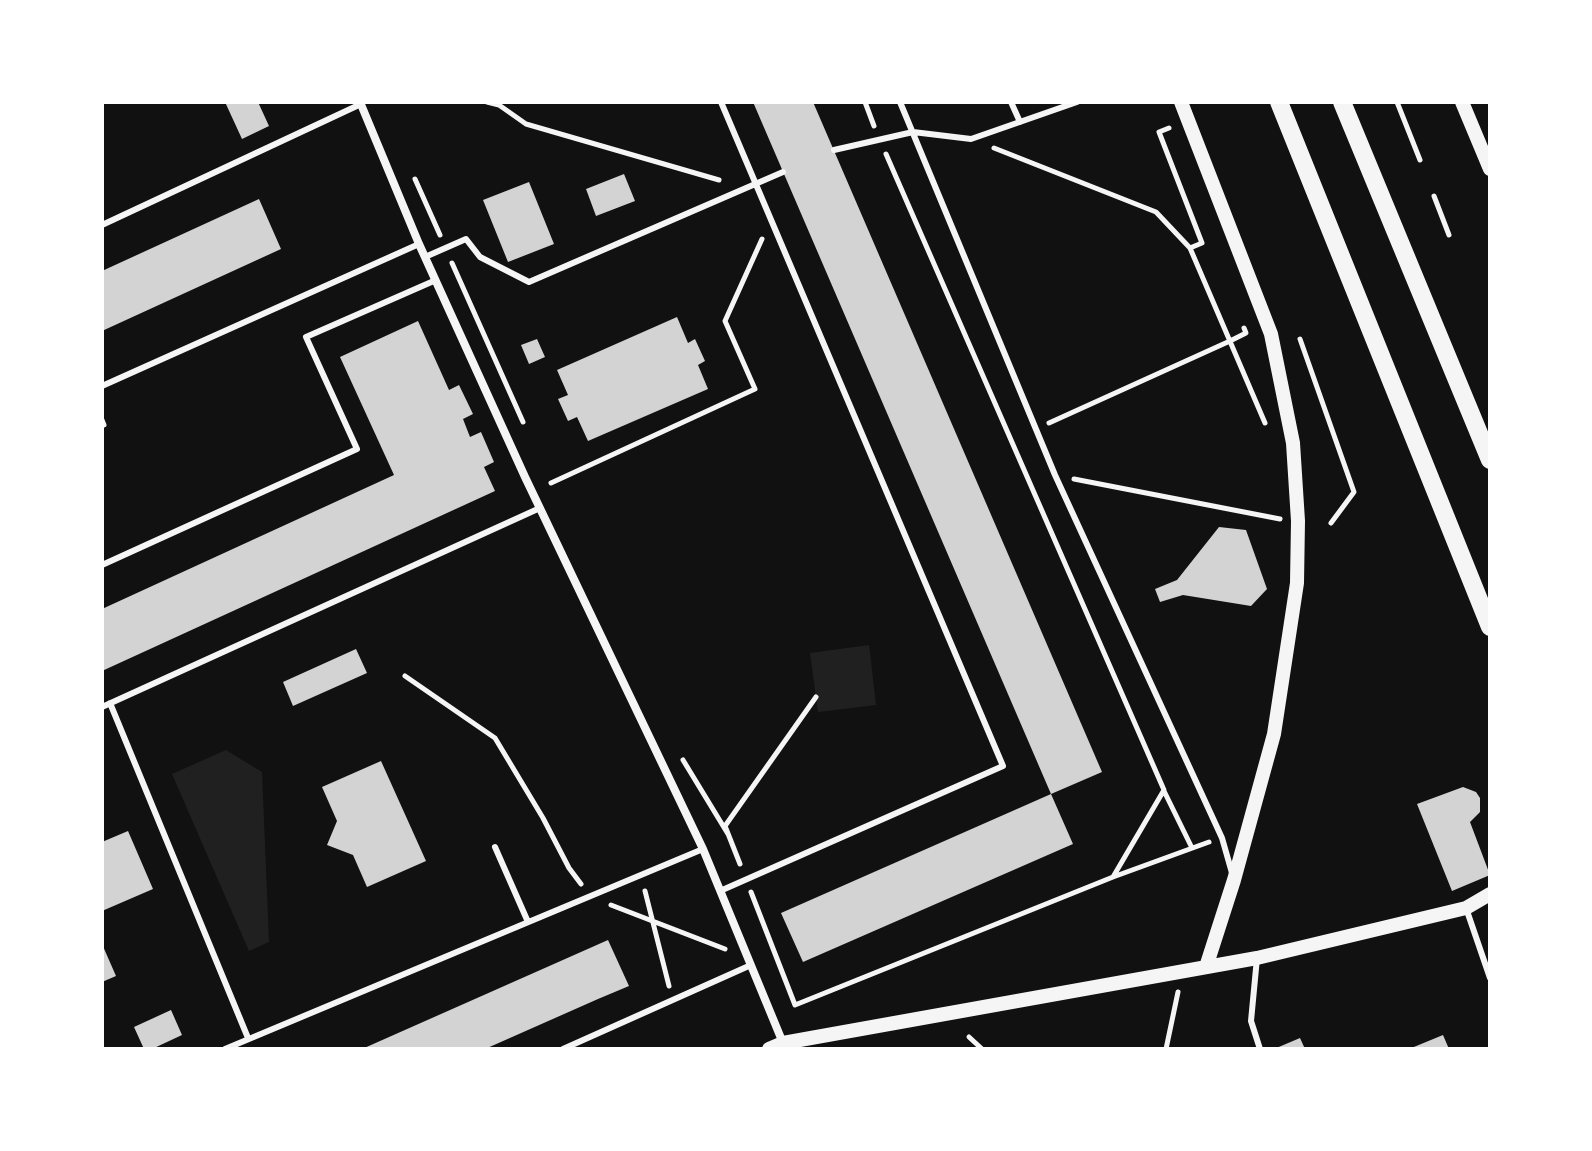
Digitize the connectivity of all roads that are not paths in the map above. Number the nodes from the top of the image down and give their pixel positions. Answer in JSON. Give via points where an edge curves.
{"nodes":[{"id":1,"x":721,"y":102,"type":"edge"},
{"id":2,"x":900,"y":102,"type":"edge"},
{"id":3,"x":1011,"y":102,"type":"edge"},
{"id":4,"x":1077,"y":102,"type":"edge"},
{"id":5,"x":1181,"y":102,"type":"edge"},
{"id":6,"x":1279,"y":102,"type":"edge"},
{"id":7,"x":1342,"y":102,"type":"edge"},
{"id":8,"x":1462,"y":102,"type":"edge"},
{"id":9,"x":360,"y":103,"type":"edge"},
{"id":10,"x":1020,"y":122,"type":"junction"},
{"id":11,"x":913,"y":132,"type":"junction"},
{"id":12,"x":834,"y":150,"type":"dead end"},
{"id":13,"x":1490,"y":169,"type":"edge"},
{"id":14,"x":783,"y":172,"type":"dead end"},
{"id":15,"x":755,"y":184,"type":"junction"},
{"id":16,"x":102,"y":225,"type":"edge"},
{"id":17,"x":419,"y":244,"type":"junction"},
{"id":18,"x":425,"y":257,"type":"junction"},
{"id":19,"x":436,"y":280,"type":"junction"},
{"id":20,"x":102,"y":386,"type":"edge"},
{"id":21,"x":1490,"y":460,"type":"edge"},
{"id":22,"x":540,"y":508,"type":"junction"},
{"id":23,"x":102,"y":565,"type":"edge"},
{"id":24,"x":1490,"y":627,"type":"edge"},
{"id":25,"x":110,"y":703,"type":"junction"},
{"id":26,"x":102,"y":707,"type":"edge"},
{"id":27,"x":495,"y":847,"type":"dead end"},
{"id":28,"x":703,"y":849,"type":"junction"},
{"id":29,"x":1234,"y":880,"type":"junction"},
{"id":30,"x":720,"y":891,"type":"junction"},
{"id":31,"x":1490,"y":894,"type":"edge"},
{"id":32,"x":1466,"y":908,"type":"junction"},
{"id":33,"x":1490,"y":911,"type":"edge"},
{"id":34,"x":528,"y":922,"type":"junction"},
{"id":35,"x":1257,"y":958,"type":"junction"},
{"id":36,"x":750,"y":962,"type":"junction"},
{"id":37,"x":1206,"y":967,"type":"junction"},
{"id":38,"x":1490,"y":978,"type":"edge"},
{"id":39,"x":248,"y":1038,"type":"junction"},
{"id":40,"x":780,"y":1047,"type":"edge"},
{"id":41,"x":225,"y":1049,"type":"edge"},
{"id":42,"x":563,"y":1049,"type":"edge"},
{"id":43,"x":1260,"y":1049,"type":"edge"}],
"edges":[{"from":1,"to":15,"type":"lane"},
{"from":2,"to":11,"type":"lane"},
{"from":3,"to":10,"type":"lane"},
{"from":4,"to":10,"type":"lane"},
{"from":5,"to":29,"type":"street","via":[[1271,334],[1293,443],[1297,583],[1274,734]]},
{"from":6,"to":24,"type":"main road"},
{"from":7,"to":21,"type":"main road"},
{"from":8,"to":13,"type":"street"},
{"from":9,"to":16,"type":"lane"},
{"from":9,"to":17,"type":"street"},
{"from":10,"to":11,"type":"lane","via":[[971,139]]},
{"from":11,"to":12,"type":"lane"},
{"from":11,"to":29,"type":"lane","via":[[1055,475],[1222,838]]},
{"from":14,"to":15,"type":"lane"},
{"from":15,"to":18,"type":"lane","via":[[529,282],[480,257],[466,239]]},
{"from":15,"to":30,"type":"lane","via":[[1003,766]]},
{"from":17,"to":18,"type":"street"},
{"from":17,"to":20,"type":"lane"},
{"from":18,"to":19,"type":"street"},
{"from":19,"to":22,"type":"street"},
{"from":19,"to":23,"type":"lane","via":[[306,337],[357,449]]},
{"from":22,"to":25,"type":"lane"},
{"from":22,"to":28,"type":"street"},
{"from":25,"to":26,"type":"lane"},
{"from":25,"to":39,"type":"lane"},
{"from":27,"to":34,"type":"lane"},
{"from":28,"to":30,"type":"street"},
{"from":28,"to":34,"type":"lane"},
{"from":29,"to":37,"type":"street"},
{"from":30,"to":36,"type":"street"},
{"from":31,"to":32,"type":"street"},
{"from":32,"to":33,"type":"street"},
{"from":32,"to":35,"type":"street"},
{"from":32,"to":38,"type":"lane"},
{"from":34,"to":39,"type":"lane"},
{"from":35,"to":37,"type":"street"},
{"from":35,"to":43,"type":"lane","via":[[1251,1021]]},
{"from":36,"to":40,"type":"street"},
{"from":36,"to":42,"type":"lane"},
{"from":37,"to":40,"type":"street"},
{"from":39,"to":41,"type":"lane"}]}
